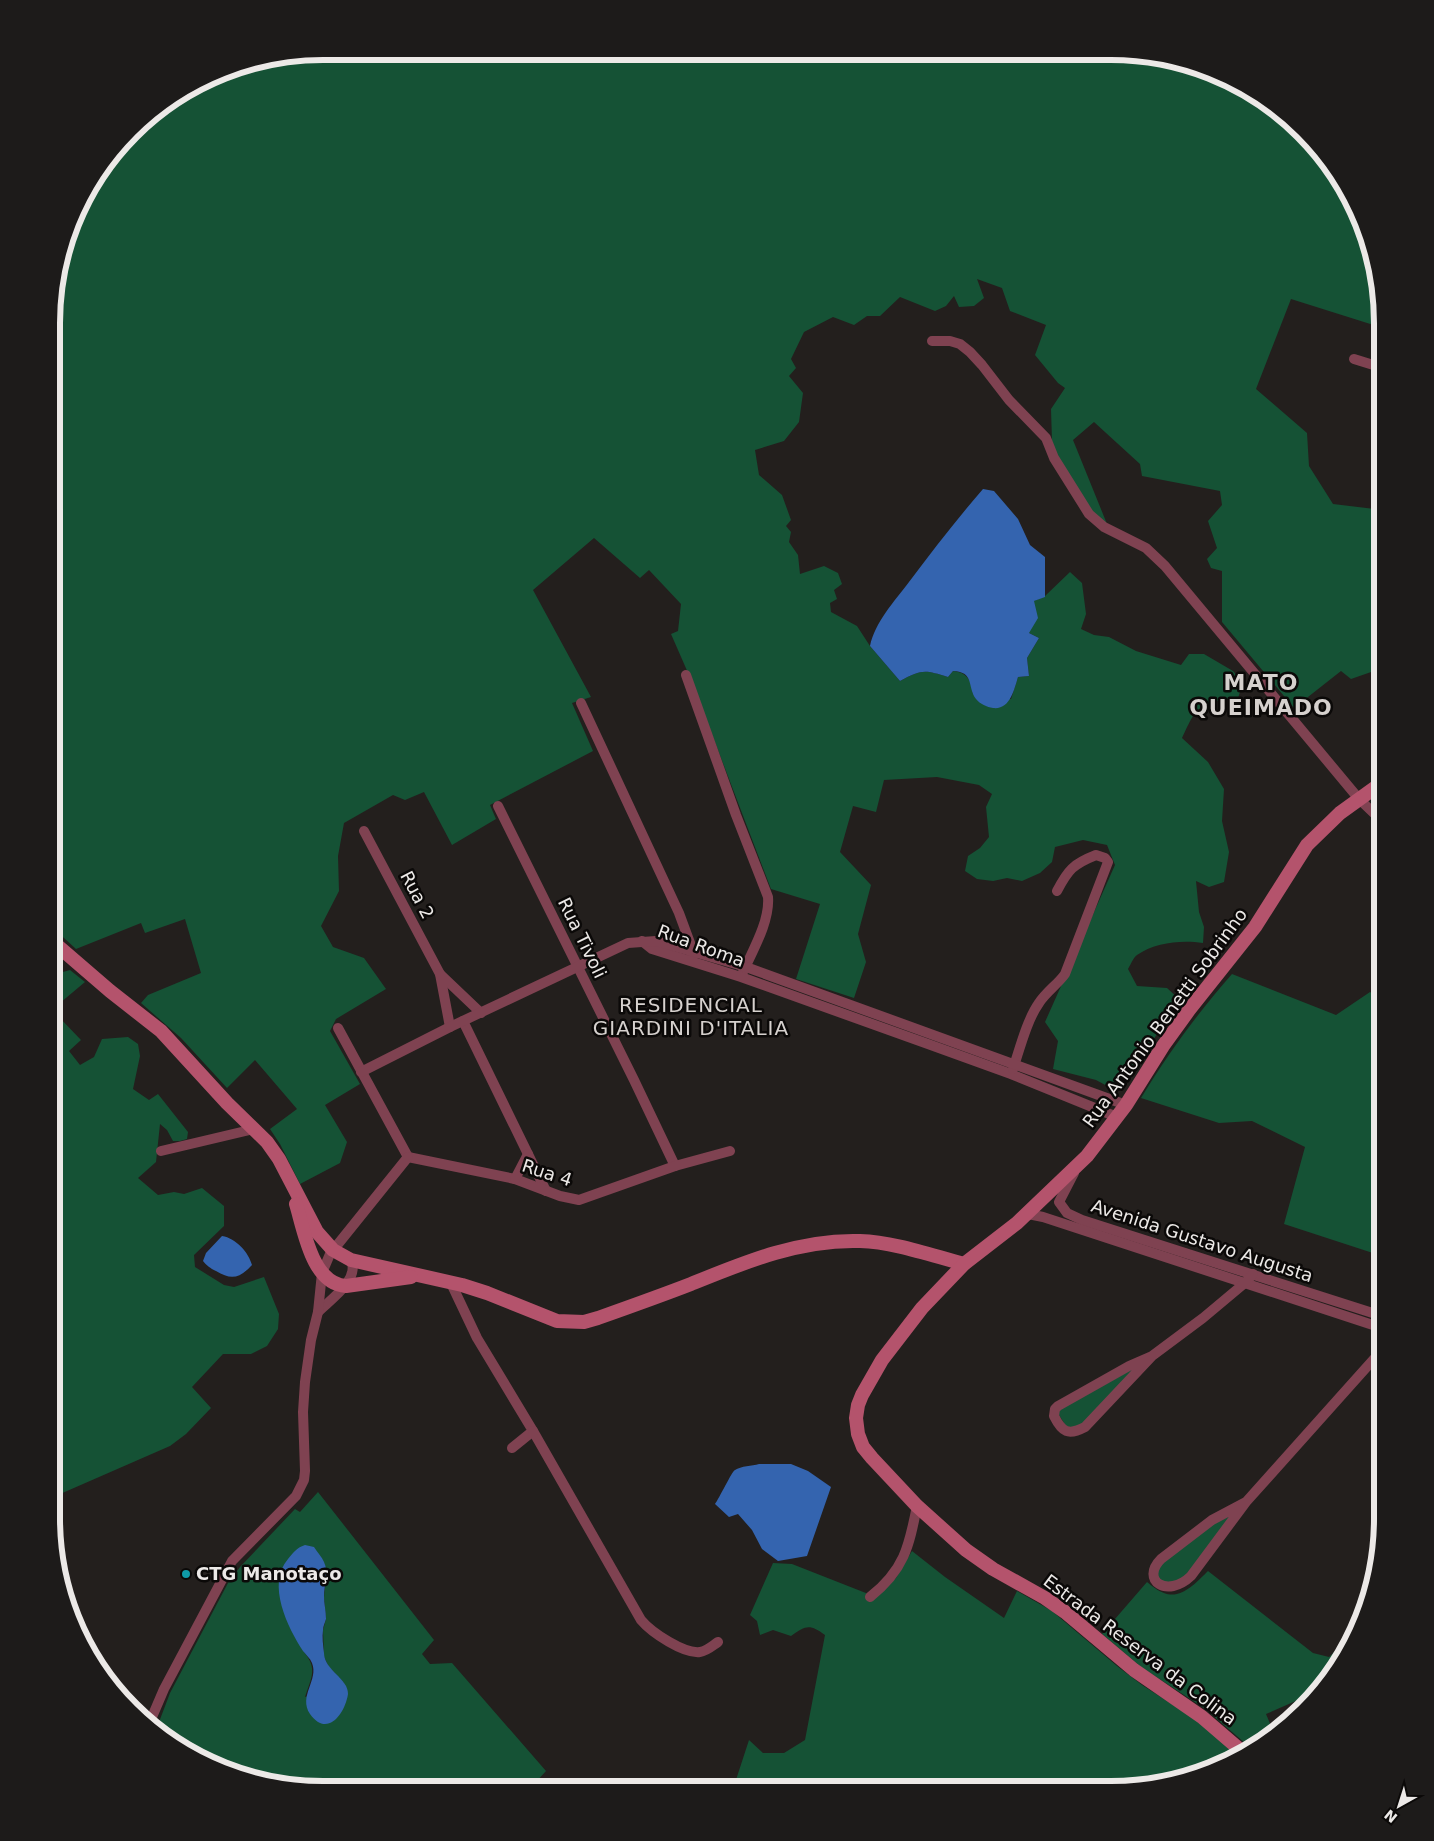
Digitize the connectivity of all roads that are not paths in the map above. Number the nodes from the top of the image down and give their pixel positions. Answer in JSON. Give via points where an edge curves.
{"nodes":[{"id":1,"x":932,"y":341,"type":"dead end"},
{"id":2,"x":1354,"y":359,"type":"dead end"},
{"id":3,"x":1374,"y":365,"type":"edge"},
{"id":4,"x":686,"y":675,"type":"dead end"},
{"id":5,"x":581,"y":703,"type":"dead end"},
{"id":6,"x":1374,"y":788,"type":"edge"},
{"id":7,"x":1359,"y":799,"type":"junction"},
{"id":8,"x":498,"y":806,"type":"dead end"},
{"id":9,"x":1374,"y":814,"type":"edge"},
{"id":10,"x":364,"y":831,"type":"dead end"},
{"id":11,"x":1057,"y":891,"type":"dead end"},
{"id":12,"x":60,"y":948,"type":"edge"},
{"id":13,"x":693,"y":956,"type":"junction"},
{"id":14,"x":578,"y":967,"type":"junction"},
{"id":15,"x":746,"y":967,"type":"junction"},
{"id":16,"x":440,"y":974,"type":"junction"},
{"id":17,"x":741,"y":978,"type":"junction"},
{"id":18,"x":481,"y":1013,"type":"junction"},
{"id":19,"x":464,"y":1021,"type":"junction"},
{"id":20,"x":450,"y":1027,"type":"junction"},
{"id":21,"x":338,"y":1028,"type":"dead end"},
{"id":22,"x":932,"y":1033,"type":"junction"},
{"id":23,"x":928,"y":1044,"type":"junction"},
{"id":24,"x":1015,"y":1064,"type":"junction"},
{"id":25,"x":361,"y":1072,"type":"junction"},
{"id":26,"x":1011,"y":1074,"type":"junction"},
{"id":27,"x":1126,"y":1105,"type":"junction"},
{"id":28,"x":1117,"y":1117,"type":"junction"},
{"id":29,"x":254,"y":1129,"type":"junction"},
{"id":30,"x":161,"y":1151,"type":"dead end"},
{"id":31,"x":730,"y":1151,"type":"dead end"},
{"id":32,"x":528,"y":1154,"type":"junction"},
{"id":33,"x":408,"y":1157,"type":"junction"},
{"id":34,"x":1080,"y":1163,"type":"junction"},
{"id":35,"x":675,"y":1166,"type":"junction"},
{"id":36,"x":287,"y":1176,"type":"junction"},
{"id":37,"x":515,"y":1179,"type":"junction"},
{"id":38,"x":546,"y":1191,"type":"junction"},
{"id":39,"x":1028,"y":1214,"type":"junction"},
{"id":40,"x":333,"y":1250,"type":"junction"},
{"id":41,"x":350,"y":1260,"type":"junction"},
{"id":42,"x":964,"y":1264,"type":"junction"},
{"id":43,"x":322,"y":1273,"type":"junction"},
{"id":44,"x":1253,"y":1274,"type":"junction"},
{"id":45,"x":417,"y":1276,"type":"junction"},
{"id":46,"x":450,"y":1281,"type":"junction"},
{"id":47,"x":1246,"y":1282,"type":"junction"},
{"id":48,"x":346,"y":1286,"type":"junction"},
{"id":49,"x":318,"y":1312,"type":"junction"},
{"id":50,"x":1374,"y":1313,"type":"edge"},
{"id":51,"x":1374,"y":1325,"type":"edge"},
{"id":52,"x":1152,"y":1356,"type":"junction"},
{"id":53,"x":1374,"y":1359,"type":"edge"},
{"id":54,"x":534,"y":1431,"type":"junction"},
{"id":55,"x":512,"y":1448,"type":"dead end"},
{"id":56,"x":1246,"y":1502,"type":"junction"},
{"id":57,"x":917,"y":1506,"type":"junction"},
{"id":58,"x":870,"y":1598,"type":"dead end"},
{"id":59,"x":718,"y":1642,"type":"dead end"},
{"id":60,"x":152,"y":1718,"type":"edge"},
{"id":61,"x":1238,"y":1748,"type":"edge"}],
"edges":[{"from":1,"to":7,"type":"street","via":[[960,344],[982,365],[1009,400],[1046,438],[1054,458],[1089,514],[1104,527],[1146,548],[1165,566]]},
{"from":2,"to":3,"type":"street"},
{"from":4,"to":15,"type":"street","via":[[768,897],[766,918]]},
{"from":5,"to":13,"type":"street","via":[[679,913]]},
{"from":6,"to":7,"type":"street","name":"Rua Antonio Benetti Sobrinho"},
{"from":7,"to":9,"type":"street"},
{"from":7,"to":27,"type":"street","name":"Rua Antonio Benetti Sobrinho","via":[[1307,845],[1255,928],[1179,1024]]},
{"from":8,"to":14,"type":"street","name":"Rua Tivoli"},
{"from":10,"to":16,"type":"street","name":"Rua 2"},
{"from":11,"to":24,"type":"street","via":[[1072,867],[1096,855],[1108,862],[1065,974],[1035,1010]]},
{"from":12,"to":29,"type":"street","via":[[161,1031]]},
{"from":13,"to":14,"type":"street","name":"Rua Roma","via":[[656,941],[642,941],[628,943]]},
{"from":13,"to":15,"type":"street","name":"Rua Roma"},
{"from":13,"to":17,"type":"street","name":"Rua Roma"},
{"from":14,"to":18,"type":"street"},
{"from":14,"to":35,"type":"street","name":"Rua Tivoli"},
{"from":15,"to":17,"type":"street"},
{"from":15,"to":22,"type":"street","name":"Rua Roma"},
{"from":16,"to":18,"type":"street","name":"Rua 2"},
{"from":16,"to":20,"type":"street","name":"Rua 2"},
{"from":17,"to":23,"type":"street","name":"Rua Roma"},
{"from":18,"to":19,"type":"street"},
{"from":19,"to":20,"type":"street"},
{"from":19,"to":32,"type":"street"},
{"from":20,"to":25,"type":"street"},
{"from":21,"to":25,"type":"street"},
{"from":22,"to":23,"type":"street"},
{"from":22,"to":24,"type":"street","name":"Rua Roma"},
{"from":23,"to":26,"type":"street","name":"Rua Roma"},
{"from":24,"to":26,"type":"street"},
{"from":24,"to":27,"type":"street","name":"Rua Roma"},
{"from":25,"to":33,"type":"street"},
{"from":26,"to":28,"type":"street","name":"Rua Roma"},
{"from":27,"to":28,"type":"street","name":"Rua Antonio Benetti Sobrinho"},
{"from":28,"to":34,"type":"street","name":"Rua Antonio Benetti Sobrinho"},
{"from":29,"to":30,"type":"street"},
{"from":29,"to":36,"type":"street","via":[[274,1150]]},
{"from":31,"to":35,"type":"street","name":"Rua 4"},
{"from":32,"to":37,"type":"street"},
{"from":32,"to":38,"type":"street"},
{"from":33,"to":37,"type":"street","name":"Rua 4"},
{"from":33,"to":40,"type":"street"},
{"from":34,"to":39,"type":"street","name":"Rua Antonio Benetti Sobrinho"},
{"from":34,"to":44,"type":"street","name":"Avenida Gustavo Augusta","via":[[1058,1202],[1067,1213]]},
{"from":35,"to":38,"type":"street","name":"Rua 4","via":[[579,1200]]},
{"from":36,"to":40,"type":"street","via":[[317,1232]]},
{"from":36,"to":43,"type":"street","via":[[307,1243]]},
{"from":37,"to":38,"type":"street","name":"Rua 4"},
{"from":39,"to":42,"type":"street","name":"Rua Antonio Benetti Sobrinho"},
{"from":39,"to":47,"type":"street","name":"Avenida Gustavo Augusta"},
{"from":40,"to":41,"type":"street"},
{"from":40,"to":43,"type":"street"},
{"from":41,"to":45,"type":"street"},
{"from":41,"to":48,"type":"street","via":[[353,1269]]},
{"from":42,"to":46,"type":"street","via":[[881,1243],[831,1242],[756,1258],[584,1322],[548,1318]]},
{"from":42,"to":57,"type":"street","name":"Estrada Reserva da Colina","via":[[922,1308],[882,1360],[858,1405],[858,1434],[864,1447]]},
{"from":43,"to":48,"type":"street","via":[[337,1285]]},
{"from":43,"to":49,"type":"street"},
{"from":44,"to":47,"type":"street"},
{"from":44,"to":50,"type":"street","name":"Avenida Gustavo Augusta"},
{"from":45,"to":46,"type":"street"},
{"from":45,"to":48,"type":"street"},
{"from":46,"to":54,"type":"street","via":[[477,1338]]},
{"from":47,"to":51,"type":"street","name":"Avenida Gustavo Augusta"},
{"from":47,"to":52,"type":"street"},
{"from":48,"to":49,"type":"street"},
{"from":49,"to":60,"type":"street","via":[[311,1340],[303,1412],[304,1480],[288,1506],[232,1561]]},
{"from":52,"to":52,"type":"street","via":[[1058,1406],[1054,1416],[1062,1428],[1075,1432],[1085,1427]]},
{"from":53,"to":56,"type":"street"},
{"from":54,"to":55,"type":"street"},
{"from":54,"to":59,"type":"street","via":[[648,1629],[689,1651],[708,1650]]},
{"from":56,"to":56,"type":"street","via":[[1212,1520],[1161,1559],[1154,1567],[1159,1584],[1170,1587],[1191,1576]]},
{"from":57,"to":58,"type":"street","via":[[902,1562]]},
{"from":57,"to":61,"type":"street","name":"Estrada Reserva da Colina","via":[[966,1550],[1059,1608],[1134,1670],[1202,1716]]}]}
